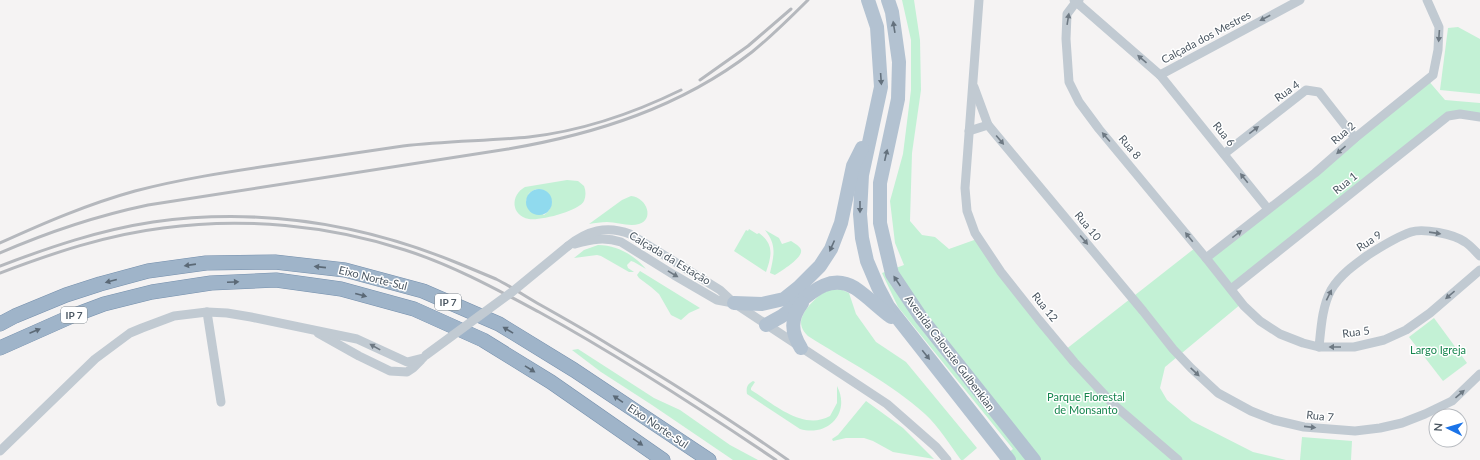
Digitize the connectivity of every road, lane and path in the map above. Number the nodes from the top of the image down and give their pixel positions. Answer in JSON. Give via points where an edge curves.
{"nodes":[{"id":1,"x":868,"y":0,"type":"edge"},
{"id":2,"x":888,"y":0,"type":"edge"},
{"id":3,"x":979,"y":0,"type":"edge"},
{"id":4,"x":1300,"y":0,"type":"edge"},
{"id":5,"x":1427,"y":0,"type":"edge"},
{"id":6,"x":1077,"y":1,"type":"edge"},
{"id":7,"x":1160,"y":75,"type":"junction"},
{"id":8,"x":973,"y":84,"type":"junction"},
{"id":9,"x":1480,"y":117,"type":"edge"},
{"id":10,"x":988,"y":125,"type":"junction"},
{"id":11,"x":872,"y":130,"type":"junction"},
{"id":12,"x":969,"y":131,"type":"junction"},
{"id":13,"x":1355,"y":138,"type":"junction"},
{"id":14,"x":1224,"y":154,"type":"junction"},
{"id":15,"x":1268,"y":209,"type":"junction"},
{"id":16,"x":1480,"y":256,"type":"edge"},
{"id":17,"x":1206,"y":258,"type":"junction"},
{"id":18,"x":1480,"y":270,"type":"edge"},
{"id":19,"x":1231,"y":289,"type":"junction"},
{"id":20,"x":806,"y":297,"type":"junction"},
{"id":21,"x":784,"y":299,"type":"junction"},
{"id":22,"x":734,"y":303,"type":"junction"},
{"id":23,"x":206,"y":312,"type":"junction"},
{"id":24,"x":0,"y":324,"type":"edge"},
{"id":25,"x":901,"y":324,"type":"junction"},
{"id":26,"x":766,"y":325,"type":"junction"},
{"id":27,"x":310,"y":329,"type":"junction"},
{"id":28,"x":1168,"y":344,"type":"joint"},
{"id":29,"x":1319,"y":347,"type":"junction"},
{"id":30,"x":0,"y":348,"type":"edge"},
{"id":31,"x":801,"y":348,"type":"junction"},
{"id":32,"x":425,"y":357,"type":"junction"},
{"id":33,"x":1480,"y":374,"type":"edge"},
{"id":34,"x":221,"y":402,"type":"dead end"},
{"id":35,"x":0,"y":451,"type":"edge"},
{"id":36,"x":1008,"y":459,"type":"edge"},
{"id":37,"x":663,"y":460,"type":"edge"},
{"id":38,"x":709,"y":460,"type":"edge"},
{"id":39,"x":947,"y":460,"type":"edge"},
{"id":40,"x":1034,"y":460,"type":"edge"},
{"id":41,"x":1178,"y":460,"type":"edge"}],
"edges":[{"from":1,"to":11,"type":"main road","name":"Avenida Calouste Gulbenkian","one_way":true,"via":[[877,27],[882,87]]},
{"from":40,"to":2,"type":"main road","name":"Avenida Calouste Gulbenkian","one_way":true,"via":[[922,319],[892,274],[880,223],[880,183],[898,99],[900,62]]},
{"from":3,"to":8,"type":"street","name":"Rua 10"},
{"from":4,"to":7,"type":"street","name":"Calçada dos Mestres","one_way":true},
{"from":5,"to":13,"type":"street","name":"Rua 2","one_way":true,"via":[[1439,27],[1433,75]]},
{"from":7,"to":6,"type":"street","name":"Calçada dos Mestres","one_way":true},
{"from":17,"to":6,"type":"street","name":"Rua 8","one_way":true,"via":[[1079,102],[1069,82],[1066,39],[1067,14]]},
{"from":7,"to":14,"type":"street","name":"Rua 6"},
{"from":8,"to":10,"type":"street","name":"Rua 10"},
{"from":8,"to":12,"type":"street","name":"Rua 10"},
{"from":9,"to":19,"type":"street","name":"Rua 1","via":[[1460,114],[1448,116]]},
{"from":10,"to":12,"type":"street"},
{"from":10,"to":28,"type":"street","name":"Rua 10","one_way":true},
{"from":11,"to":21,"type":"main road","one_way":true,"via":[[853,166],[841,223],[831,249],[815,271]]},
{"from":11,"to":25,"type":"main road","name":"Avenida Calouste Gulbenkian","one_way":true,"via":[[860,194],[862,238],[878,288]]},
{"from":12,"to":41,"type":"street","name":"Rua 12","via":[[966,200],[975,233],[1001,272],[1074,362],[1114,405]]},
{"from":14,"to":13,"type":"street","name":"Rua 4","one_way":true,"via":[[1306,90],[1319,92]]},
{"from":13,"to":15,"type":"street","name":"Rua 2","one_way":true},
{"from":15,"to":14,"type":"street","name":"Rua 6","one_way":true},
{"from":17,"to":15,"type":"street","name":"Rua 2","one_way":true},
{"from":29,"to":16,"type":"street","name":"Rua 9","one_way":true,"via":[[1323,316],[1332,290],[1343,275],[1396,238],[1413,231],[1449,235],[1464,241]]},
{"from":17,"to":19,"type":"street","name":"Rua 8"},
{"from":18,"to":29,"type":"street","name":"Rua 5","one_way":true,"via":[[1406,330],[1384,340],[1354,347]]},
{"from":19,"to":29,"type":"street","name":"Rua 5","via":[[1260,321],[1280,334]]},
{"from":20,"to":25,"type":"main road","via":[[823,285],[839,282],[854,288]]},
{"from":20,"to":26,"type":"main road"},
{"from":20,"to":31,"type":"main road","via":[[797,309],[793,323],[793,332]]},
{"from":21,"to":22,"type":"main road","via":[[762,304]]},
{"from":21,"to":26,"type":"main road"},
{"from":22,"to":26,"type":"street","name":"Calçada da Estação"},
{"from":22,"to":32,"type":"street","name":"Calçada da Estação","bridge":true,"via":[[720,290],[630,234],[620,230],[600,230],[584,235],[568,246]]},
{"from":23,"to":27,"type":"street","via":[[227,313]]},
{"from":23,"to":34,"type":"street"},
{"from":23,"to":35,"type":"street","via":[[174,316],[130,333],[95,359]]},
{"from":38,"to":24,"type":"highway","name":"Eixo Norte-Sul","number":"IP 7","one_way":true,"via":[[574,370],[499,324],[423,291],[346,270],[275,262],[206,263],[148,271],[66,295]]},
{"from":25,"to":36,"type":"main road","name":"Avenida Calouste Gulbenkian","one_way":true},
{"from":26,"to":31,"type":"street","name":"Calçada da Estação"},
{"from":32,"to":27,"type":"street","one_way":true,"via":[[407,362],[357,339]]},
{"from":27,"to":32,"type":"street","name":"Calçada da Estação","via":[[390,372],[411,370]]},
{"from":28,"to":33,"type":"street","name":"Rua 7","one_way":true,"via":[[1218,393],[1251,411],[1304,427],[1355,431],[1402,423],[1452,401]]},
{"from":30,"to":37,"type":"highway","name":"Eixo Norte-Sul","number":"IP 7","one_way":true,"via":[[104,304],[152,292],[211,283],[276,280],[341,289],[414,309],[490,344],[551,382]]},
{"from":31,"to":39,"type":"street","name":"Calçada da Estação","via":[[887,404]]}]}
